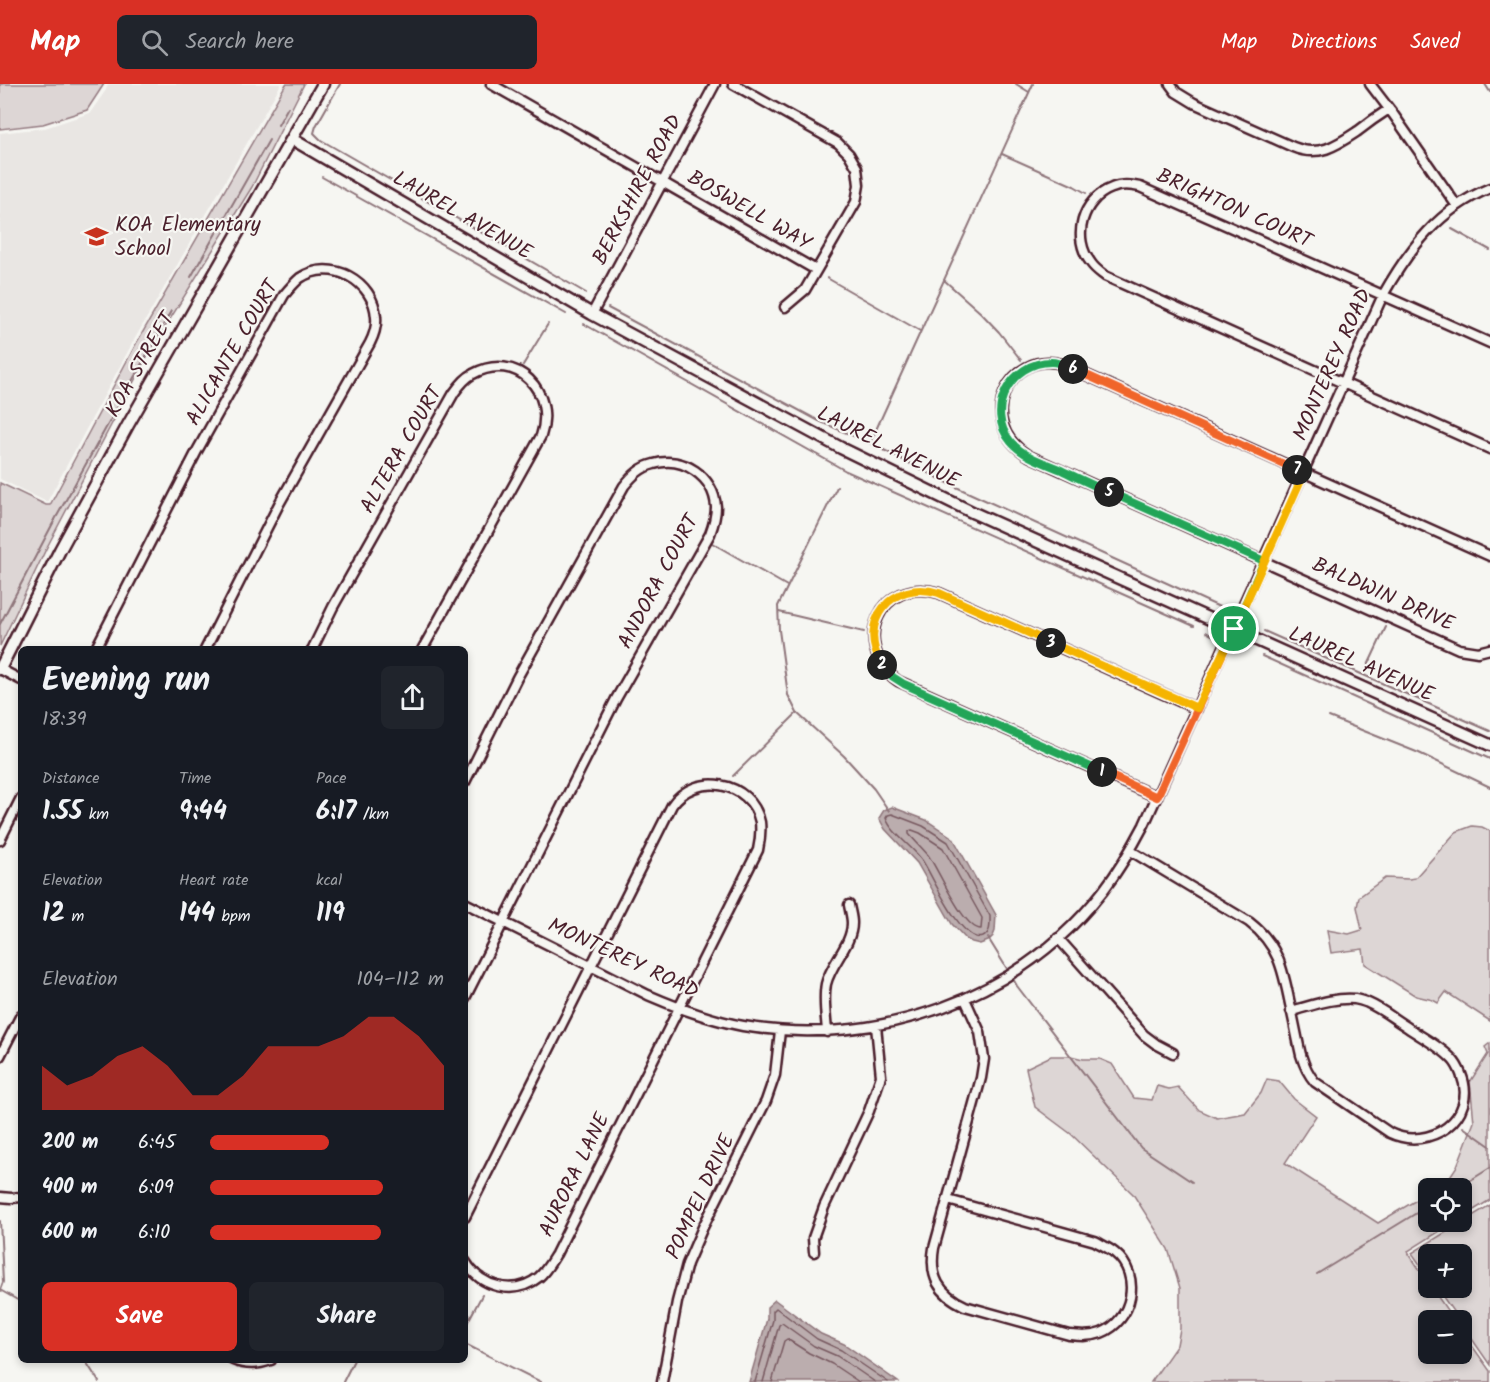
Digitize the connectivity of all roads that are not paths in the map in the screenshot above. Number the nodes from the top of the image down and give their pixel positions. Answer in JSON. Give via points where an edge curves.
{"nodes":[{"id":1,"x":323,"y":84,"type":"edge"},
{"id":2,"x":491,"y":84,"type":"edge"},
{"id":3,"x":715,"y":84,"type":"edge"},
{"id":4,"x":733,"y":84,"type":"edge"},
{"id":5,"x":1170,"y":84,"type":"edge"},
{"id":6,"x":1370,"y":84,"type":"edge"},
{"id":7,"x":1389,"y":109,"type":"junction"},
{"id":8,"x":292,"y":139,"type":"junction"},
{"id":9,"x":663,"y":183,"type":"junction"},
{"id":10,"x":1490,"y":188,"type":"edge"},
{"id":11,"x":1457,"y":206,"type":"junction"},
{"id":12,"x":816,"y":270,"type":"junction"},
{"id":13,"x":1383,"y":295,"type":"junction"},
{"id":14,"x":785,"y":307,"type":"dead end"},
{"id":15,"x":592,"y":314,"type":"junction"},
{"id":16,"x":1490,"y":343,"type":"edge"},
{"id":17,"x":1344,"y":384,"type":"junction"},
{"id":18,"x":1490,"y":449,"type":"edge"},
{"id":19,"x":1304,"y":473,"type":"junction"},
{"id":20,"x":1490,"y":556,"type":"edge"},
{"id":21,"x":1264,"y":561,"type":"junction"},
{"id":22,"x":1234,"y":629,"type":"junction"},
{"id":23,"x":97,"y":646,"type":"edge"},
{"id":24,"x":207,"y":646,"type":"edge"},
{"id":25,"x":314,"y":646,"type":"edge"},
{"id":26,"x":424,"y":646,"type":"edge"},
{"id":27,"x":1490,"y":650,"type":"edge"},
{"id":28,"x":0,"y":669,"type":"edge"},
{"id":29,"x":18,"y":678,"type":"edge"},
{"id":30,"x":1197,"y":708,"type":"junction"},
{"id":31,"x":1490,"y":745,"type":"edge"},
{"id":32,"x":468,"y":776,"type":"edge"},
{"id":33,"x":1157,"y":797,"type":"junction"},
{"id":34,"x":18,"y":804,"type":"edge"},
{"id":35,"x":0,"y":840,"type":"edge"},
{"id":36,"x":1131,"y":851,"type":"junction"},
{"id":37,"x":468,"y":904,"type":"edge"},
{"id":38,"x":849,"y":905,"type":"dead end"},
{"id":39,"x":503,"y":922,"type":"junction"},
{"id":40,"x":1058,"y":938,"type":"junction"},
{"id":41,"x":590,"y":966,"type":"junction"},
{"id":42,"x":468,"y":992,"type":"edge"},
{"id":43,"x":965,"y":999,"type":"junction"},
{"id":44,"x":678,"y":1008,"type":"junction"},
{"id":45,"x":1292,"y":1011,"type":"junction"},
{"id":46,"x":18,"y":1021,"type":"edge"},
{"id":47,"x":876,"y":1026,"type":"junction"},
{"id":48,"x":780,"y":1031,"type":"junction"},
{"id":49,"x":827,"y":1032,"type":"junction"},
{"id":50,"x":1173,"y":1053,"type":"dead end"},
{"id":51,"x":0,"y":1056,"type":"edge"},
{"id":52,"x":0,"y":1197,"type":"edge"},
{"id":53,"x":18,"y":1197,"type":"edge"},
{"id":54,"x":948,"y":1200,"type":"junction"},
{"id":55,"x":468,"y":1211,"type":"edge"},
{"id":56,"x":814,"y":1252,"type":"dead end"},
{"id":57,"x":468,"y":1266,"type":"edge"},
{"id":58,"x":244,"y":1363,"type":"edge"},
{"id":59,"x":260,"y":1363,"type":"edge"},
{"id":60,"x":662,"y":1382,"type":"edge"}],
"edges":[{"from":1,"to":8,"type":"main road","name":"KOA STREET"},
{"from":2,"to":9,"type":"street","name":"BOSWELL WAY"},
{"from":3,"to":9,"type":"street","name":"BERKSHIRE ROAD"},
{"from":4,"to":12,"type":"street","via":[[838,143],[854,160],[859,185],[856,202]]},
{"from":5,"to":7,"type":"street","via":[[1194,103],[1304,151],[1320,151],[1339,144]]},
{"from":6,"to":7,"type":"street"},
{"from":7,"to":11,"type":"street"},
{"from":8,"to":15,"type":"main road","name":"LAUREL AVENUE"},
{"from":8,"to":28,"type":"main road","name":"KOA STREET","via":[[128,425]]},
{"from":9,"to":12,"type":"street","name":"BOSWELL WAY"},
{"from":9,"to":15,"type":"street","name":"BERKSHIRE ROAD"},
{"from":10,"to":11,"type":"street","name":"MONTEREY ROAD"},
{"from":11,"to":13,"type":"street","name":"MONTEREY ROAD","via":[[1422,238]]},
{"from":12,"to":14,"type":"street","via":[[805,290]]},
{"from":13,"to":16,"type":"street","name":"BRIGHTON COURT"},
{"from":13,"to":17,"type":"street","name":"MONTEREY ROAD"},
{"from":13,"to":17,"type":"street","name":"BRIGHTON COURT","via":[[1140,187],[1121,186],[1103,192],[1083,218],[1082,245],[1090,263],[1105,276]]},
{"from":15,"to":22,"type":"main road","name":"LAUREL AVENUE","via":[[841,448],[974,513]]},
{"from":17,"to":18,"type":"street","name":"BRIGHTON COURT"},
{"from":17,"to":19,"type":"street","name":"MONTEREY ROAD"},
{"from":19,"to":20,"type":"street"},
{"from":19,"to":21,"type":"street","name":"MONTEREY ROAD"},
{"from":19,"to":21,"type":"street","name":"BALDWIN DRIVE","via":[[1057,363],[1027,368],[1005,390],[1000,412],[1002,424],[1007,436],[1023,452]]},
{"from":21,"to":22,"type":"street","name":"MONTEREY ROAD"},
{"from":21,"to":27,"type":"street","name":"BALDWIN DRIVE","via":[[1459,649]]},
{"from":22,"to":30,"type":"street","name":"MONTEREY ROAD"},
{"from":22,"to":31,"type":"main road","name":"LAUREL AVENUE"},
{"from":23,"to":24,"type":"street","name":"ALICANTE COURT","via":[[197,451],[291,286],[307,274],[346,274],[360,283],[373,301],[374,334],[279,504]]},
{"from":25,"to":26,"type":"street","name":"ALTERA COURT","via":[[462,382],[483,370],[517,371],[535,385],[543,401],[545,419],[541,436]]},
{"from":28,"to":29,"type":"street"},
{"from":30,"to":33,"type":"street","name":"MONTEREY ROAD"},
{"from":30,"to":33,"type":"street","via":[[930,590],[905,591],[878,616],[873,635],[876,655],[898,681]]},
{"from":32,"to":39,"type":"street","name":"ANDORA COURT","via":[[517,678],[624,486],[639,470],[655,463],[677,463],[695,471],[708,484],[715,501],[710,534],[616,699]]},
{"from":33,"to":36,"type":"street","name":"MONTEREY ROAD"},
{"from":34,"to":35,"type":"street"},
{"from":36,"to":40,"type":"street","name":"MONTEREY ROAD","via":[[1103,891]]},
{"from":36,"to":45,"type":"street","via":[[1242,917],[1260,932],[1279,959]]},
{"from":37,"to":39,"type":"street","name":"MONTEREY ROAD"},
{"from":38,"to":49,"type":"street","via":[[852,925],[825,993]]},
{"from":39,"to":41,"type":"street","name":"MONTEREY ROAD"},
{"from":39,"to":42,"type":"street","name":"ANDORA COURT"},
{"from":40,"to":43,"type":"street","name":"MONTEREY ROAD","via":[[1016,971]]},
{"from":40,"to":50,"type":"street","via":[[1144,1035]]},
{"from":41,"to":44,"type":"street","name":"MONTEREY ROAD"},
{"from":41,"to":44,"type":"street","name":"AURORA LANE","via":[[675,801],[700,785],[732,788],[756,812],[759,843]]},
{"from":41,"to":55,"type":"street"},
{"from":43,"to":47,"type":"street","name":"MONTEREY ROAD"},
{"from":43,"to":54,"type":"street","via":[[980,1032],[984,1059]]},
{"from":44,"to":48,"type":"street","name":"MONTEREY ROAD","via":[[712,1019]]},
{"from":44,"to":57,"type":"street","name":"AURORA LANE","via":[[544,1272],[525,1285],[511,1288],[484,1281]]},
{"from":45,"to":45,"type":"street","via":[[1303,1062],[1309,1076],[1323,1089],[1397,1136],[1427,1138],[1453,1122],[1464,1095],[1462,1075],[1451,1058],[1432,1044],[1360,1000],[1346,999]]},
{"from":46,"to":51,"type":"street"},
{"from":47,"to":49,"type":"street","name":"MONTEREY ROAD"},
{"from":47,"to":56,"type":"street","via":[[881,1076],[824,1207],[813,1238]]},
{"from":48,"to":49,"type":"street","name":"MONTEREY ROAD"},
{"from":48,"to":60,"type":"street","name":"POMPEI DRIVE","via":[[775,1075],[766,1101],[687,1263]]},
{"from":52,"to":53,"type":"street"},
{"from":54,"to":54,"type":"street","via":[[932,1265],[940,1288],[957,1302],[1069,1335],[1103,1333],[1123,1316],[1131,1281],[1123,1261],[1108,1248]]},
{"from":58,"to":59,"type":"street"}]}
